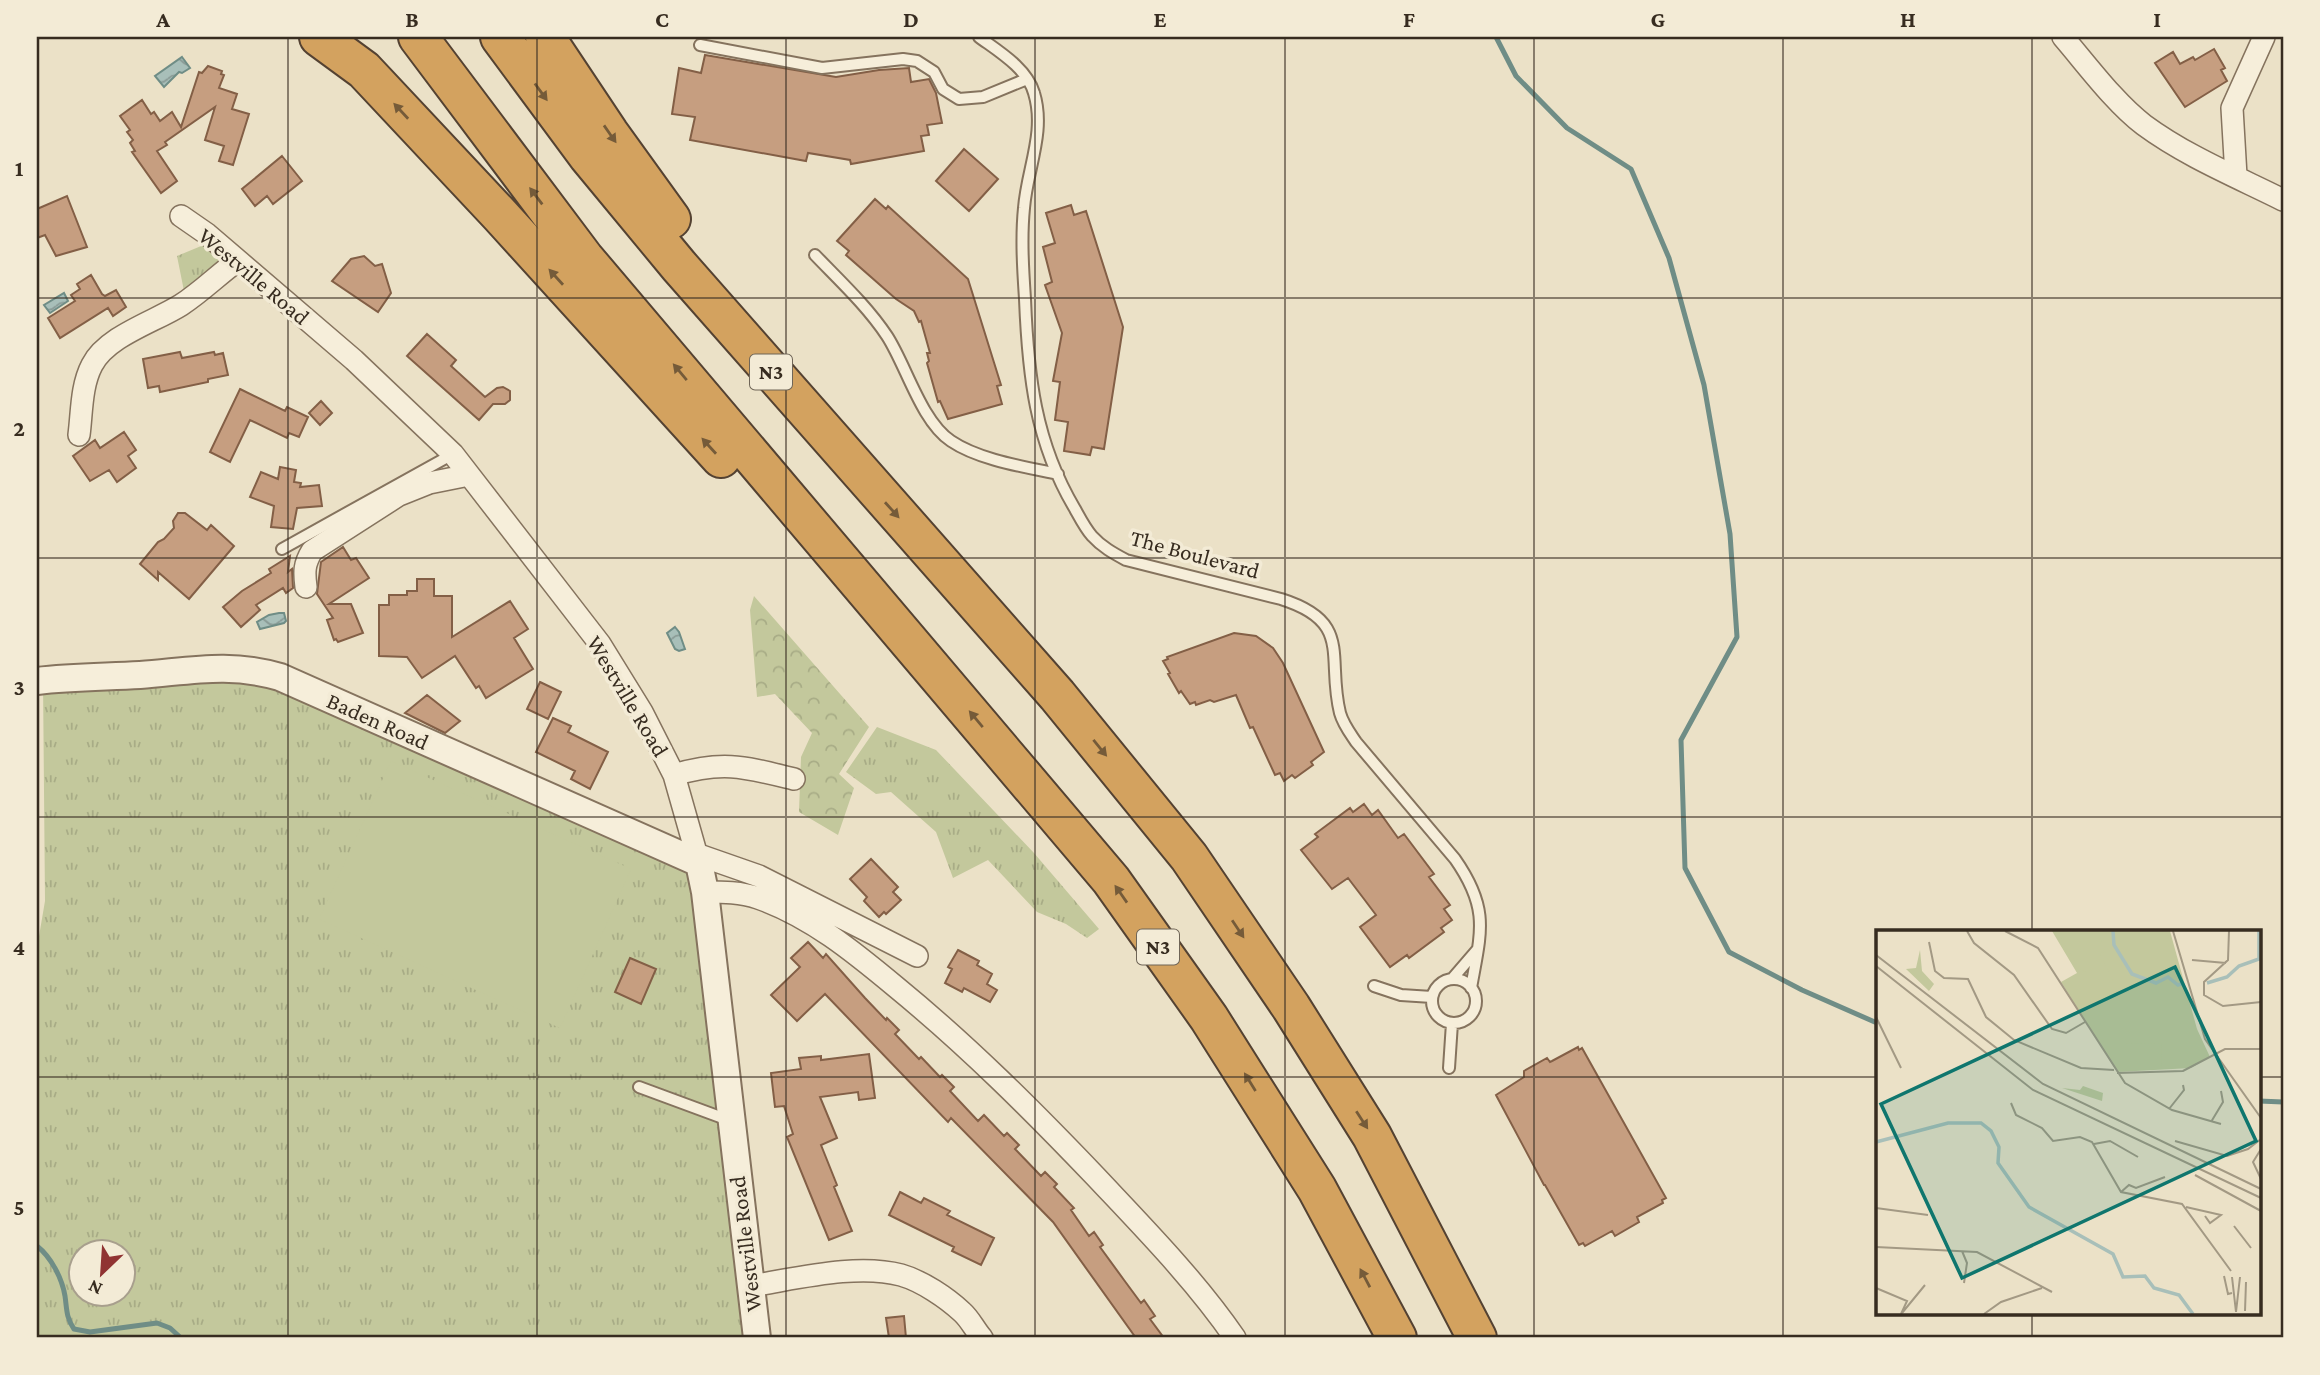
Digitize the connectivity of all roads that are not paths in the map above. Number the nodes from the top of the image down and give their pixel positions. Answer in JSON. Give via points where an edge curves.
{"nodes":[{"id":1,"x":319,"y":37,"type":"edge"},
{"id":2,"x":418,"y":37,"type":"edge"},
{"id":3,"x":500,"y":37,"type":"edge"},
{"id":4,"x":545,"y":37,"type":"edge"},
{"id":5,"x":979,"y":37,"type":"edge"},
{"id":6,"x":2063,"y":37,"type":"edge"},
{"id":7,"x":2264,"y":37,"type":"edge"},
{"id":8,"x":700,"y":45,"type":"dead end"},
{"id":9,"x":1027,"y":79,"type":"junction"},
{"id":10,"x":2236,"y":176,"type":"junction"},
{"id":11,"x":2283,"y":200,"type":"edge"},
{"id":12,"x":181,"y":216,"type":"dead end"},
{"id":13,"x":815,"y":255,"type":"dead end"},
{"id":14,"x":237,"y":261,"type":"junction"},
{"id":15,"x":79,"y":435,"type":"dead end"},
{"id":16,"x":453,"y":454,"type":"junction"},
{"id":17,"x":1058,"y":474,"type":"junction"},
{"id":18,"x":469,"y":475,"type":"junction"},
{"id":19,"x":866,"y":481,"type":"junction"},
{"id":20,"x":282,"y":549,"type":"dead end"},
{"id":21,"x":306,"y":587,"type":"dead end"},
{"id":22,"x":867,"y":592,"type":"junction"},
{"id":23,"x":37,"y":681,"type":"edge"},
{"id":24,"x":674,"y":775,"type":"junction"},
{"id":25,"x":794,"y":779,"type":"dead end"},
{"id":26,"x":698,"y":858,"type":"junction"},
{"id":27,"x":705,"y":892,"type":"junction"},
{"id":28,"x":1478,"y":948,"type":"junction"},
{"id":29,"x":917,"y":956,"type":"dead end"},
{"id":30,"x":1452,"y":979,"type":"junction"},
{"id":31,"x":1374,"y":986,"type":"dead end"},
{"id":32,"x":1471,"y":988,"type":"junction"},
{"id":33,"x":1432,"y":998,"type":"junction"},
{"id":34,"x":1452,"y":1023,"type":"junction"},
{"id":35,"x":1449,"y":1068,"type":"dead end"},
{"id":36,"x":639,"y":1087,"type":"dead end"},
{"id":37,"x":731,"y":1121,"type":"junction"},
{"id":38,"x":750,"y":1286,"type":"junction"},
{"id":39,"x":757,"y":1338,"type":"edge"},
{"id":40,"x":982,"y":1338,"type":"edge"},
{"id":41,"x":1235,"y":1338,"type":"edge"},
{"id":42,"x":1397,"y":1338,"type":"edge"},
{"id":43,"x":1477,"y":1338,"type":"edge"}],
"edges":[{"from":22,"to":1,"type":"highway","one_way":true,"via":[[715,453],[364,70]]},
{"from":22,"to":2,"type":"highway","number":"N3","one_way":true,"via":[[584,258]]},
{"from":3,"to":19,"type":"highway","number":"N3","one_way":true,"via":[[670,256]]},
{"from":4,"to":19,"type":"highway","one_way":true,"via":[[667,213],[785,356]]},
{"from":5,"to":9,"type":"lane","name":"The Boulevard"},
{"from":6,"to":10,"type":"street","via":[[2143,124]]},
{"from":7,"to":10,"type":"street","via":[[2232,108]]},
{"from":8,"to":9,"type":"lane","via":[[822,68],[917,61],[958,99],[983,97]]},
{"from":9,"to":17,"type":"lane","name":"The Boulevard","via":[[1034,90],[1039,119],[1024,206],[1026,326],[1031,389]]},
{"from":10,"to":11,"type":"street"},
{"from":12,"to":14,"type":"street","name":"Westville Road"},
{"from":13,"to":17,"type":"lane","via":[[884,332],[913,390],[949,440],[1008,463]]},
{"from":14,"to":15,"type":"street","via":[[183,303],[99,354],[85,385]]},
{"from":14,"to":16,"type":"street","name":"Westville Road","via":[[354,360]]},
{"from":16,"to":18,"type":"street","name":"Westville Road"},
{"from":16,"to":20,"type":"lane"},
{"from":17,"to":28,"type":"lane","name":"The Boulevard","via":[[1090,534],[1106,550],[1144,566],[1303,606],[1316,614],[1334,644],[1341,716],[1356,743],[1469,878],[1481,913]]},
{"from":18,"to":21,"type":"street","via":[[399,495],[313,551],[305,562]]},
{"from":18,"to":24,"type":"street","name":"Westville Road","via":[[600,644]]},
{"from":19,"to":43,"type":"highway","number":"N3","one_way":true,"via":[[1057,695],[1189,857],[1373,1136]]},
{"from":42,"to":22,"type":"highway","number":"N3","one_way":true,"via":[[1317,1189],[1209,1018],[1111,880]]},
{"from":23,"to":26,"type":"street","name":"Baden Road","via":[[236,668],[280,677]]},
{"from":24,"to":25,"type":"street","via":[[723,765]]},
{"from":24,"to":26,"type":"street","name":"Westville Road"},
{"from":26,"to":27,"type":"street","name":"Westville Road"},
{"from":26,"to":29,"type":"street","via":[[759,876]]},
{"from":27,"to":37,"type":"street","name":"Westville Road"},
{"from":27,"to":41,"type":"street","via":[[756,897],[787,912],[855,953],[916,1003],[1015,1092],[1128,1211]]},
{"from":28,"to":30,"type":"lane"},
{"from":28,"to":32,"type":"lane","name":"The Boulevard"},
{"from":30,"to":32,"type":"lane"},
{"from":30,"to":33,"type":"lane","via":[[1438,985]]},
{"from":31,"to":33,"type":"lane"},
{"from":32,"to":34,"type":"lane","via":[[1476,1001],[1471,1015]]},
{"from":33,"to":34,"type":"lane","via":[[1434,1012]]},
{"from":34,"to":35,"type":"lane"},
{"from":36,"to":37,"type":"lane"},
{"from":37,"to":38,"type":"street","name":"Westville Road"},
{"from":38,"to":39,"type":"street","name":"Westville Road"},
{"from":38,"to":40,"type":"street","via":[[869,1271],[903,1276],[963,1313]]}]}
